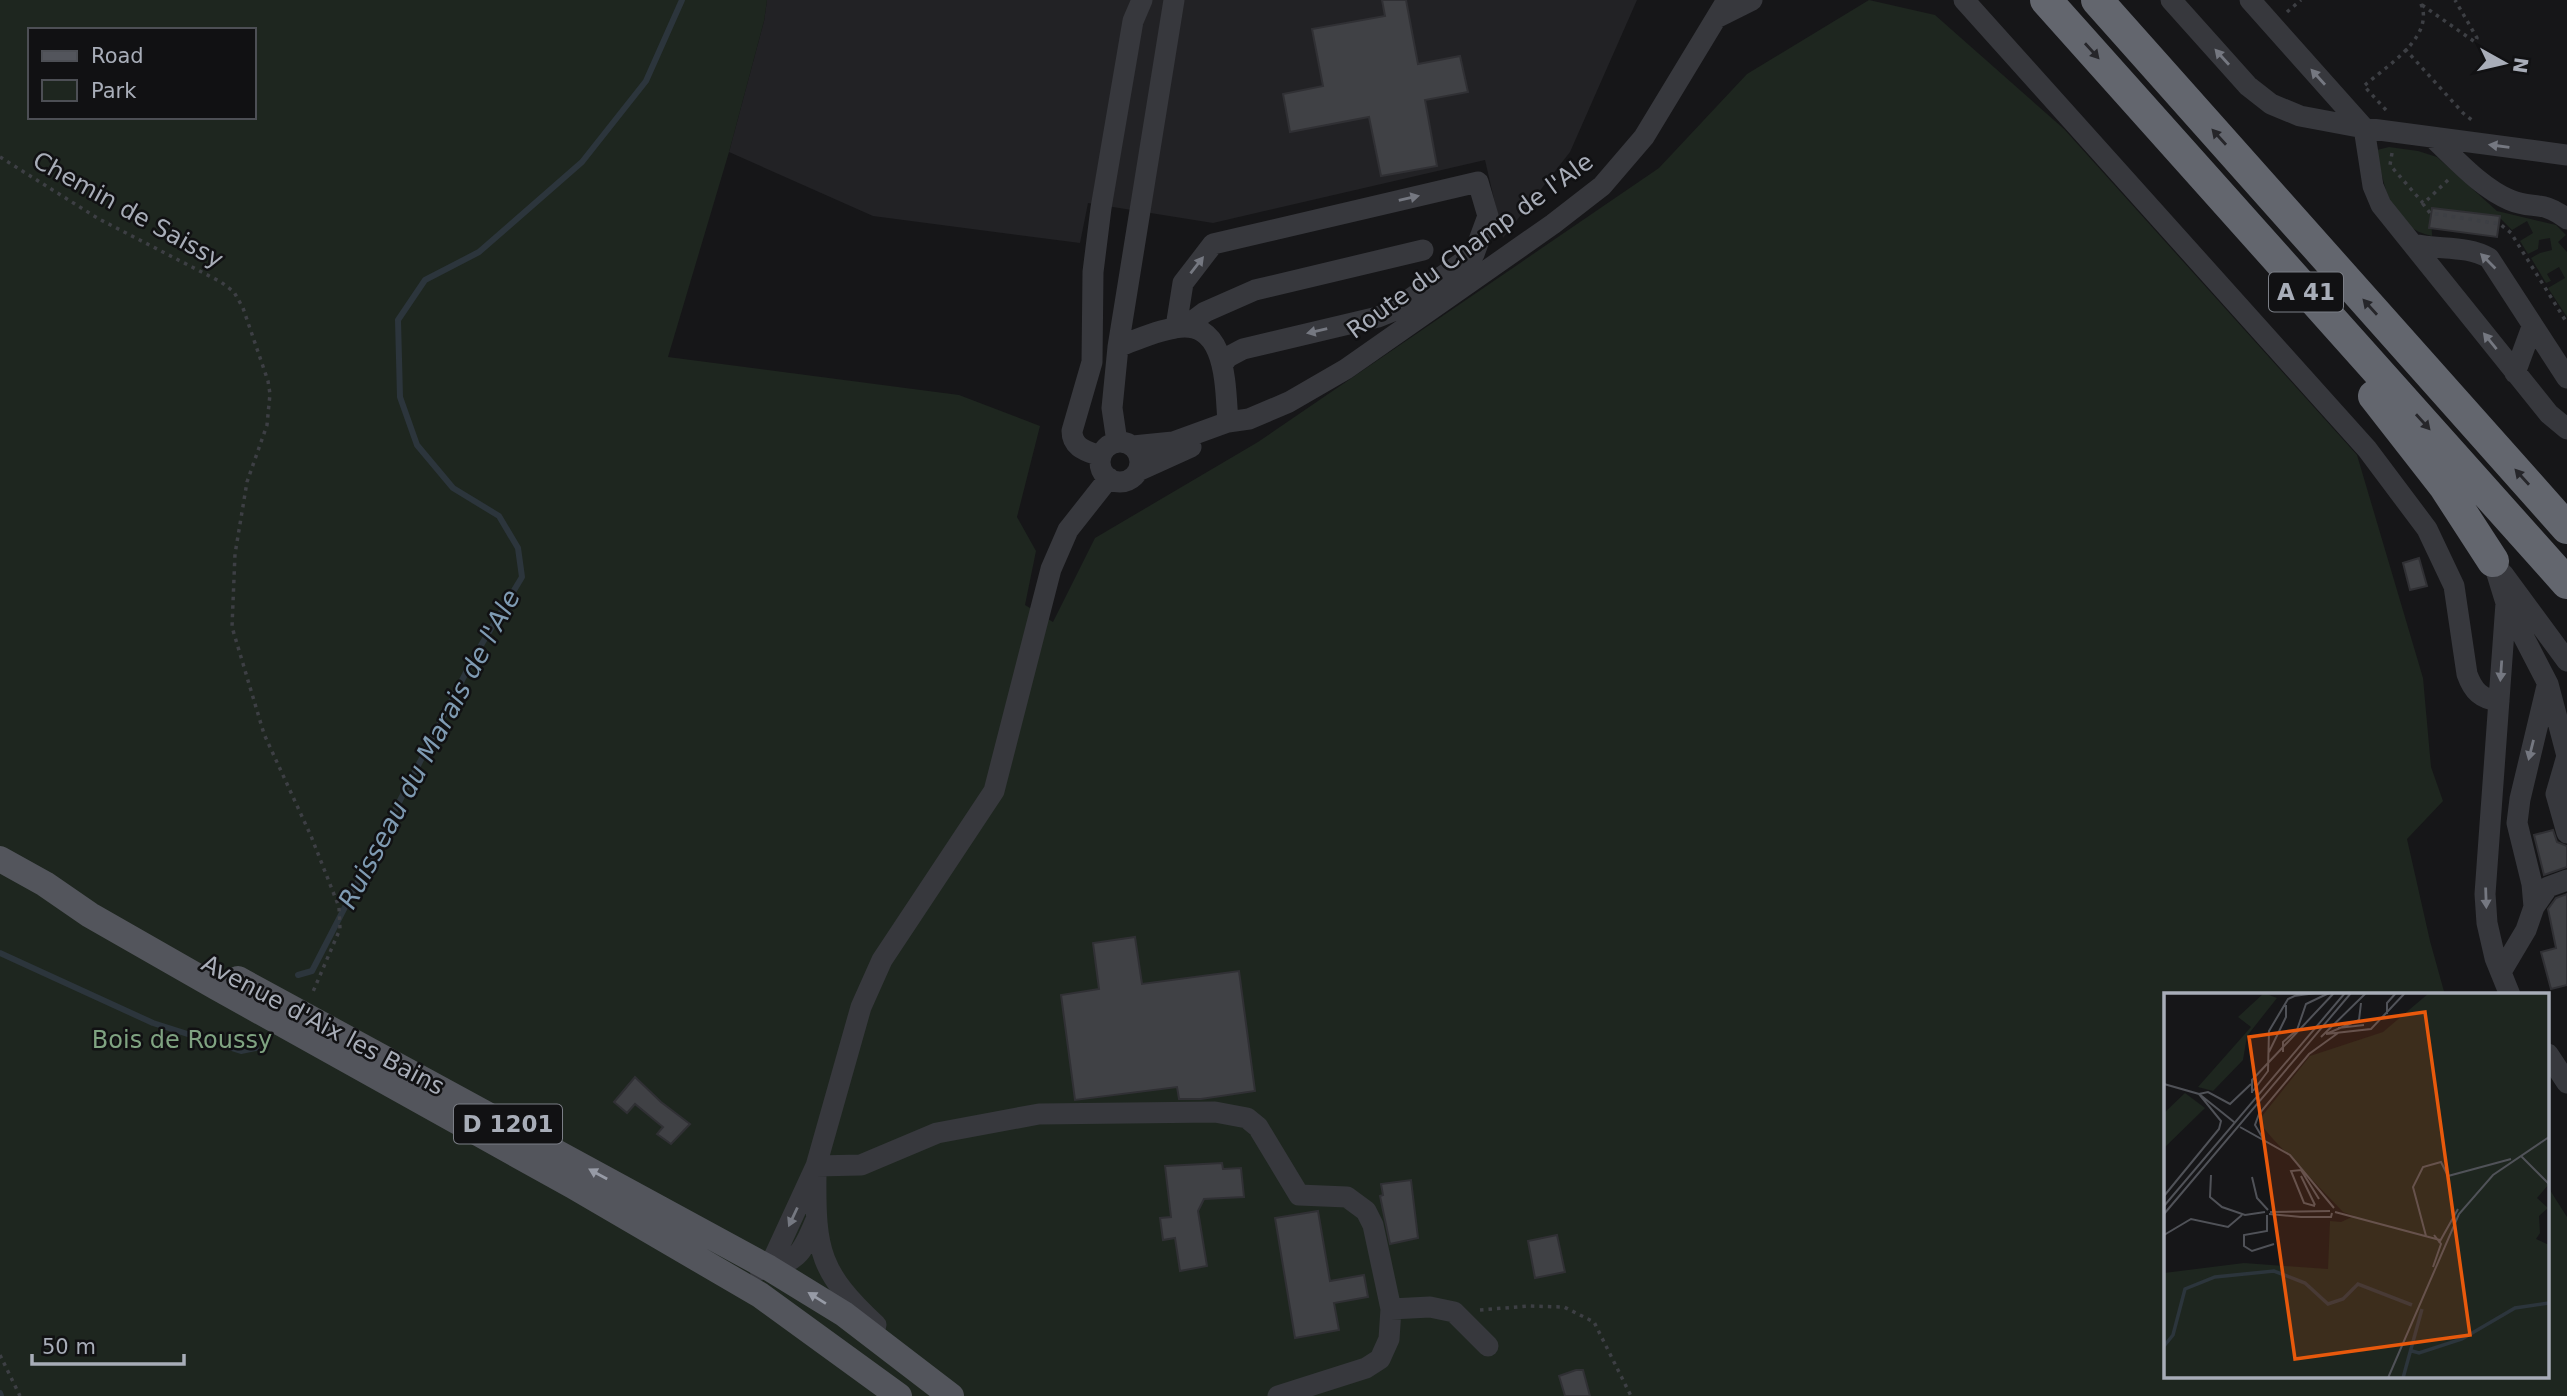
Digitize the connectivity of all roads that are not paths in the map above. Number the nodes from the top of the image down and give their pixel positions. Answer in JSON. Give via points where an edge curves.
{"nodes":[{"id":1,"x":1142,"y":0,"type":"edge"},
{"id":2,"x":1174,"y":0,"type":"edge"},
{"id":3,"x":1752,"y":0,"type":"edge"},
{"id":4,"x":1965,"y":0,"type":"edge"},
{"id":5,"x":2046,"y":0,"type":"edge"},
{"id":6,"x":2097,"y":0,"type":"edge"},
{"id":7,"x":2171,"y":0,"type":"edge"},
{"id":8,"x":2250,"y":0,"type":"edge"},
{"id":9,"x":1722,"y":9,"type":"edge"},
{"id":10,"x":2364,"y":128,"type":"junction"},
{"id":11,"x":2432,"y":137,"type":"junction"},
{"id":12,"x":2178,"y":148,"type":"junction"},
{"id":13,"x":2567,"y":155,"type":"edge"},
{"id":14,"x":2567,"y":219,"type":"edge"},
{"id":15,"x":2413,"y":244,"type":"junction"},
{"id":16,"x":1423,"y":250,"type":"dead end"},
{"id":17,"x":1181,"y":327,"type":"junction"},
{"id":18,"x":2532,"y":327,"type":"junction"},
{"id":19,"x":1118,"y":347,"type":"junction"},
{"id":20,"x":1222,"y":365,"type":"junction"},
{"id":21,"x":2515,"y":373,"type":"junction"},
{"id":22,"x":2567,"y":378,"type":"edge"},
{"id":23,"x":1239,"y":421,"type":"junction"},
{"id":24,"x":2567,"y":429,"type":"edge"},
{"id":25,"x":1125,"y":444,"type":"junction"},
{"id":26,"x":1100,"y":456,"type":"junction"},
{"id":27,"x":1138,"y":471,"type":"junction"},
{"id":28,"x":1109,"y":478,"type":"junction"},
{"id":29,"x":2567,"y":528,"type":"edge"},
{"id":30,"x":2493,"y":561,"type":"junction"},
{"id":31,"x":2567,"y":583,"type":"edge"},
{"id":32,"x":2505,"y":603,"type":"junction"},
{"id":33,"x":2567,"y":661,"type":"edge"},
{"id":34,"x":2548,"y":684,"type":"junction"},
{"id":35,"x":2499,"y":701,"type":"junction"},
{"id":36,"x":2520,"y":799,"type":"junction"},
{"id":37,"x":2490,"y":819,"type":"junction"},
{"id":38,"x":2567,"y":833,"type":"edge"},
{"id":39,"x":0,"y":859,"type":"edge"},
{"id":40,"x":2567,"y":880,"type":"edge"},
{"id":41,"x":45,"y":884,"type":"junction"},
{"id":42,"x":2534,"y":907,"type":"junction"},
{"id":43,"x":2501,"y":972,"type":"junction"},
{"id":44,"x":2509,"y":993,"type":"edge"},
{"id":45,"x":2550,"y":1057,"type":"edge"},
{"id":46,"x":2567,"y":1083,"type":"edge"},
{"id":47,"x":816,"y":1166,"type":"junction"},
{"id":48,"x":573,"y":1186,"type":"junction"},
{"id":49,"x":815,"y":1222,"type":"junction"},
{"id":50,"x":769,"y":1268,"type":"junction"},
{"id":51,"x":1391,"y":1309,"type":"junction"},
{"id":52,"x":1488,"y":1346,"type":"dead end"},
{"id":53,"x":949,"y":1394,"type":"edge"},
{"id":54,"x":898,"y":1396,"type":"edge"},
{"id":55,"x":911,"y":1396,"type":"edge"},
{"id":56,"x":1278,"y":1396,"type":"edge"}],
"edges":[{"from":1,"to":26,"type":"street","via":[[1133,22],[1101,208],[1093,272],[1092,362],[1072,437],[1077,446]]},
{"from":2,"to":19,"type":"street"},
{"from":3,"to":9,"type":"street"},
{"from":4,"to":35,"type":"street","via":[[2367,449],[2427,529],[2454,586],[2471,685],[2484,699]]},
{"from":5,"to":12,"type":"highway","number":"A 41","one_way":true},
{"from":29,"to":6,"type":"highway","number":"A 41","one_way":true},
{"from":10,"to":7,"type":"street","one_way":true,"via":[[2301,116],[2271,104],[2248,86]]},
{"from":10,"to":8,"type":"street","one_way":true},
{"from":9,"to":23,"type":"street","name":"Route du Champ de l'Ale","via":[[1644,137],[1602,186],[1346,369],[1289,402]]},
{"from":10,"to":11,"type":"street"},
{"from":10,"to":15,"type":"street","via":[[2373,186],[2381,205]]},
{"from":13,"to":11,"type":"street","one_way":true},
{"from":11,"to":14,"type":"street","via":[[2493,191],[2513,202],[2554,209]]},
{"from":12,"to":30,"type":"highway","via":[[2445,487]]},
{"from":12,"to":31,"type":"highway","number":"A 41","one_way":true},
{"from":18,"to":15,"type":"street","one_way":true,"via":[[2489,258],[2477,251]]},
{"from":21,"to":15,"type":"street","one_way":true},
{"from":16,"to":17,"type":"street","via":[[1255,290]]},
{"from":17,"to":19,"type":"street"},
{"from":17,"to":20,"type":"street","via":[[1209,337]]},
{"from":17,"to":20,"type":"street","one_way":true,"via":[[1183,283],[1213,244],[1478,182],[1488,216],[1474,254],[1393,311],[1242,349]]},
{"from":18,"to":21,"type":"street"},
{"from":18,"to":22,"type":"street"},
{"from":19,"to":25,"type":"street","via":[[1112,408]]},
{"from":20,"to":23,"type":"street"},
{"from":21,"to":24,"type":"street"},
{"from":23,"to":25,"type":"street","name":"Route du Champ de l'Ale","via":[[1173,442]]},
{"from":23,"to":27,"type":"street","name":"Route du Champ de l'Ale","via":[[1241,428]]},
{"from":25,"to":26,"type":"street","via":[[1108,445]]},
{"from":25,"to":27,"type":"street","via":[[1140,458]]},
{"from":26,"to":28,"type":"street","via":[[1101,468]]},
{"from":27,"to":28,"type":"street","via":[[1126,481]]},
{"from":28,"to":47,"type":"street","via":[[1068,530],[1051,569],[994,791],[881,960],[861,1007]]},
{"from":30,"to":32,"type":"street"},
{"from":30,"to":33,"type":"street"},
{"from":32,"to":34,"type":"street"},
{"from":32,"to":35,"type":"street","one_way":true},
{"from":34,"to":36,"type":"street","one_way":true},
{"from":34,"to":38,"type":"street","via":[[2567,756],[2556,794]]},
{"from":35,"to":37,"type":"street"},
{"from":36,"to":37,"type":"street"},
{"from":36,"to":42,"type":"street","via":[[2517,823]]},
{"from":37,"to":43,"type":"street","one_way":true,"via":[[2485,894],[2494,958]]},
{"from":39,"to":41,"type":"main road","name":"Avenue d'Aix les Bains","number":"D 1201"},
{"from":40,"to":42,"type":"street","via":[[2548,887]]},
{"from":41,"to":48,"type":"main road","name":"Avenue d'Aix les Bains","number":"D 1201","via":[[204,981]]},
{"from":50,"to":41,"type":"main road","name":"Avenue d'Aix les Bains","number":"D 1201","one_way":true,"via":[[304,1014],[93,904]]},
{"from":42,"to":43,"type":"street"},
{"from":43,"to":44,"type":"street"},
{"from":45,"to":46,"type":"street"},
{"from":47,"to":49,"type":"street"},
{"from":47,"to":50,"type":"street","one_way":true},
{"from":47,"to":51,"type":"street","via":[[861,1165],[937,1133],[1039,1114],[1215,1112],[1247,1118],[1258,1126],[1298,1195],[1347,1197],[1366,1211]]},
{"from":48,"to":50,"type":"street","via":[[623,1205],[740,1271]]},
{"from":48,"to":54,"type":"main road","name":"Avenue d'Aix les Bains","number":"D 1201","via":[[760,1295]]},
{"from":49,"to":50,"type":"street","via":[[803,1251],[790,1262]]},
{"from":49,"to":53,"type":"street","via":[[832,1278],[846,1298]]},
{"from":53,"to":50,"type":"main road","name":"Avenue d'Aix les Bains","number":"D 1201","one_way":true,"via":[[844,1314]]},
{"from":50,"to":55,"type":"main road","via":[[786,1301]]},
{"from":51,"to":52,"type":"street","via":[[1430,1307],[1454,1312]]},
{"from":51,"to":56,"type":"street","via":[[1389,1339],[1380,1359],[1366,1368]]}]}
